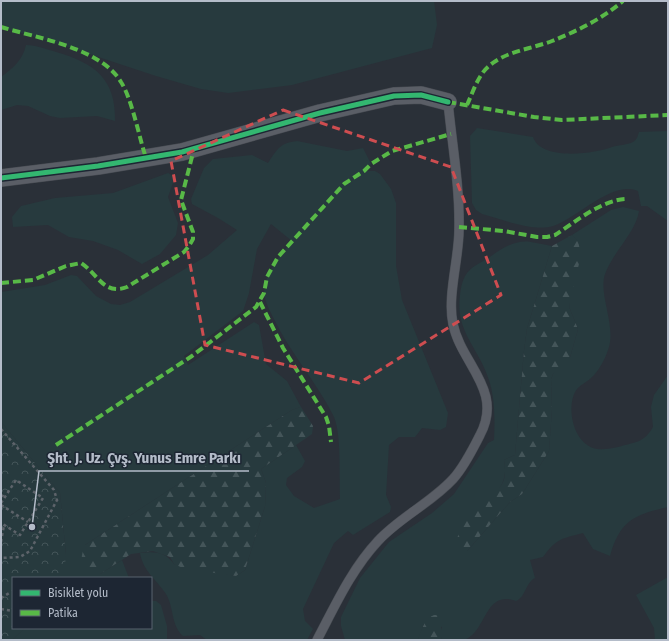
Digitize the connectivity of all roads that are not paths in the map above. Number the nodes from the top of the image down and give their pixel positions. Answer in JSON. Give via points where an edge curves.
{"nodes":[{"id":1,"x":448,"y":102,"type":"joint"},
{"id":2,"x":1,"y":178,"type":"edge"},
{"id":3,"x":317,"y":640,"type":"edge"}],
"edges":[{"from":1,"to":2,"type":"street","via":[[421,96],[394,96],[320,113],[182,152]]},
{"from":1,"to":3,"type":"lane","via":[[460,210],[452,304],[453,324],[486,394],[486,421],[481,434],[454,477],[440,491],[390,529],[365,556],[345,586]]}]}
